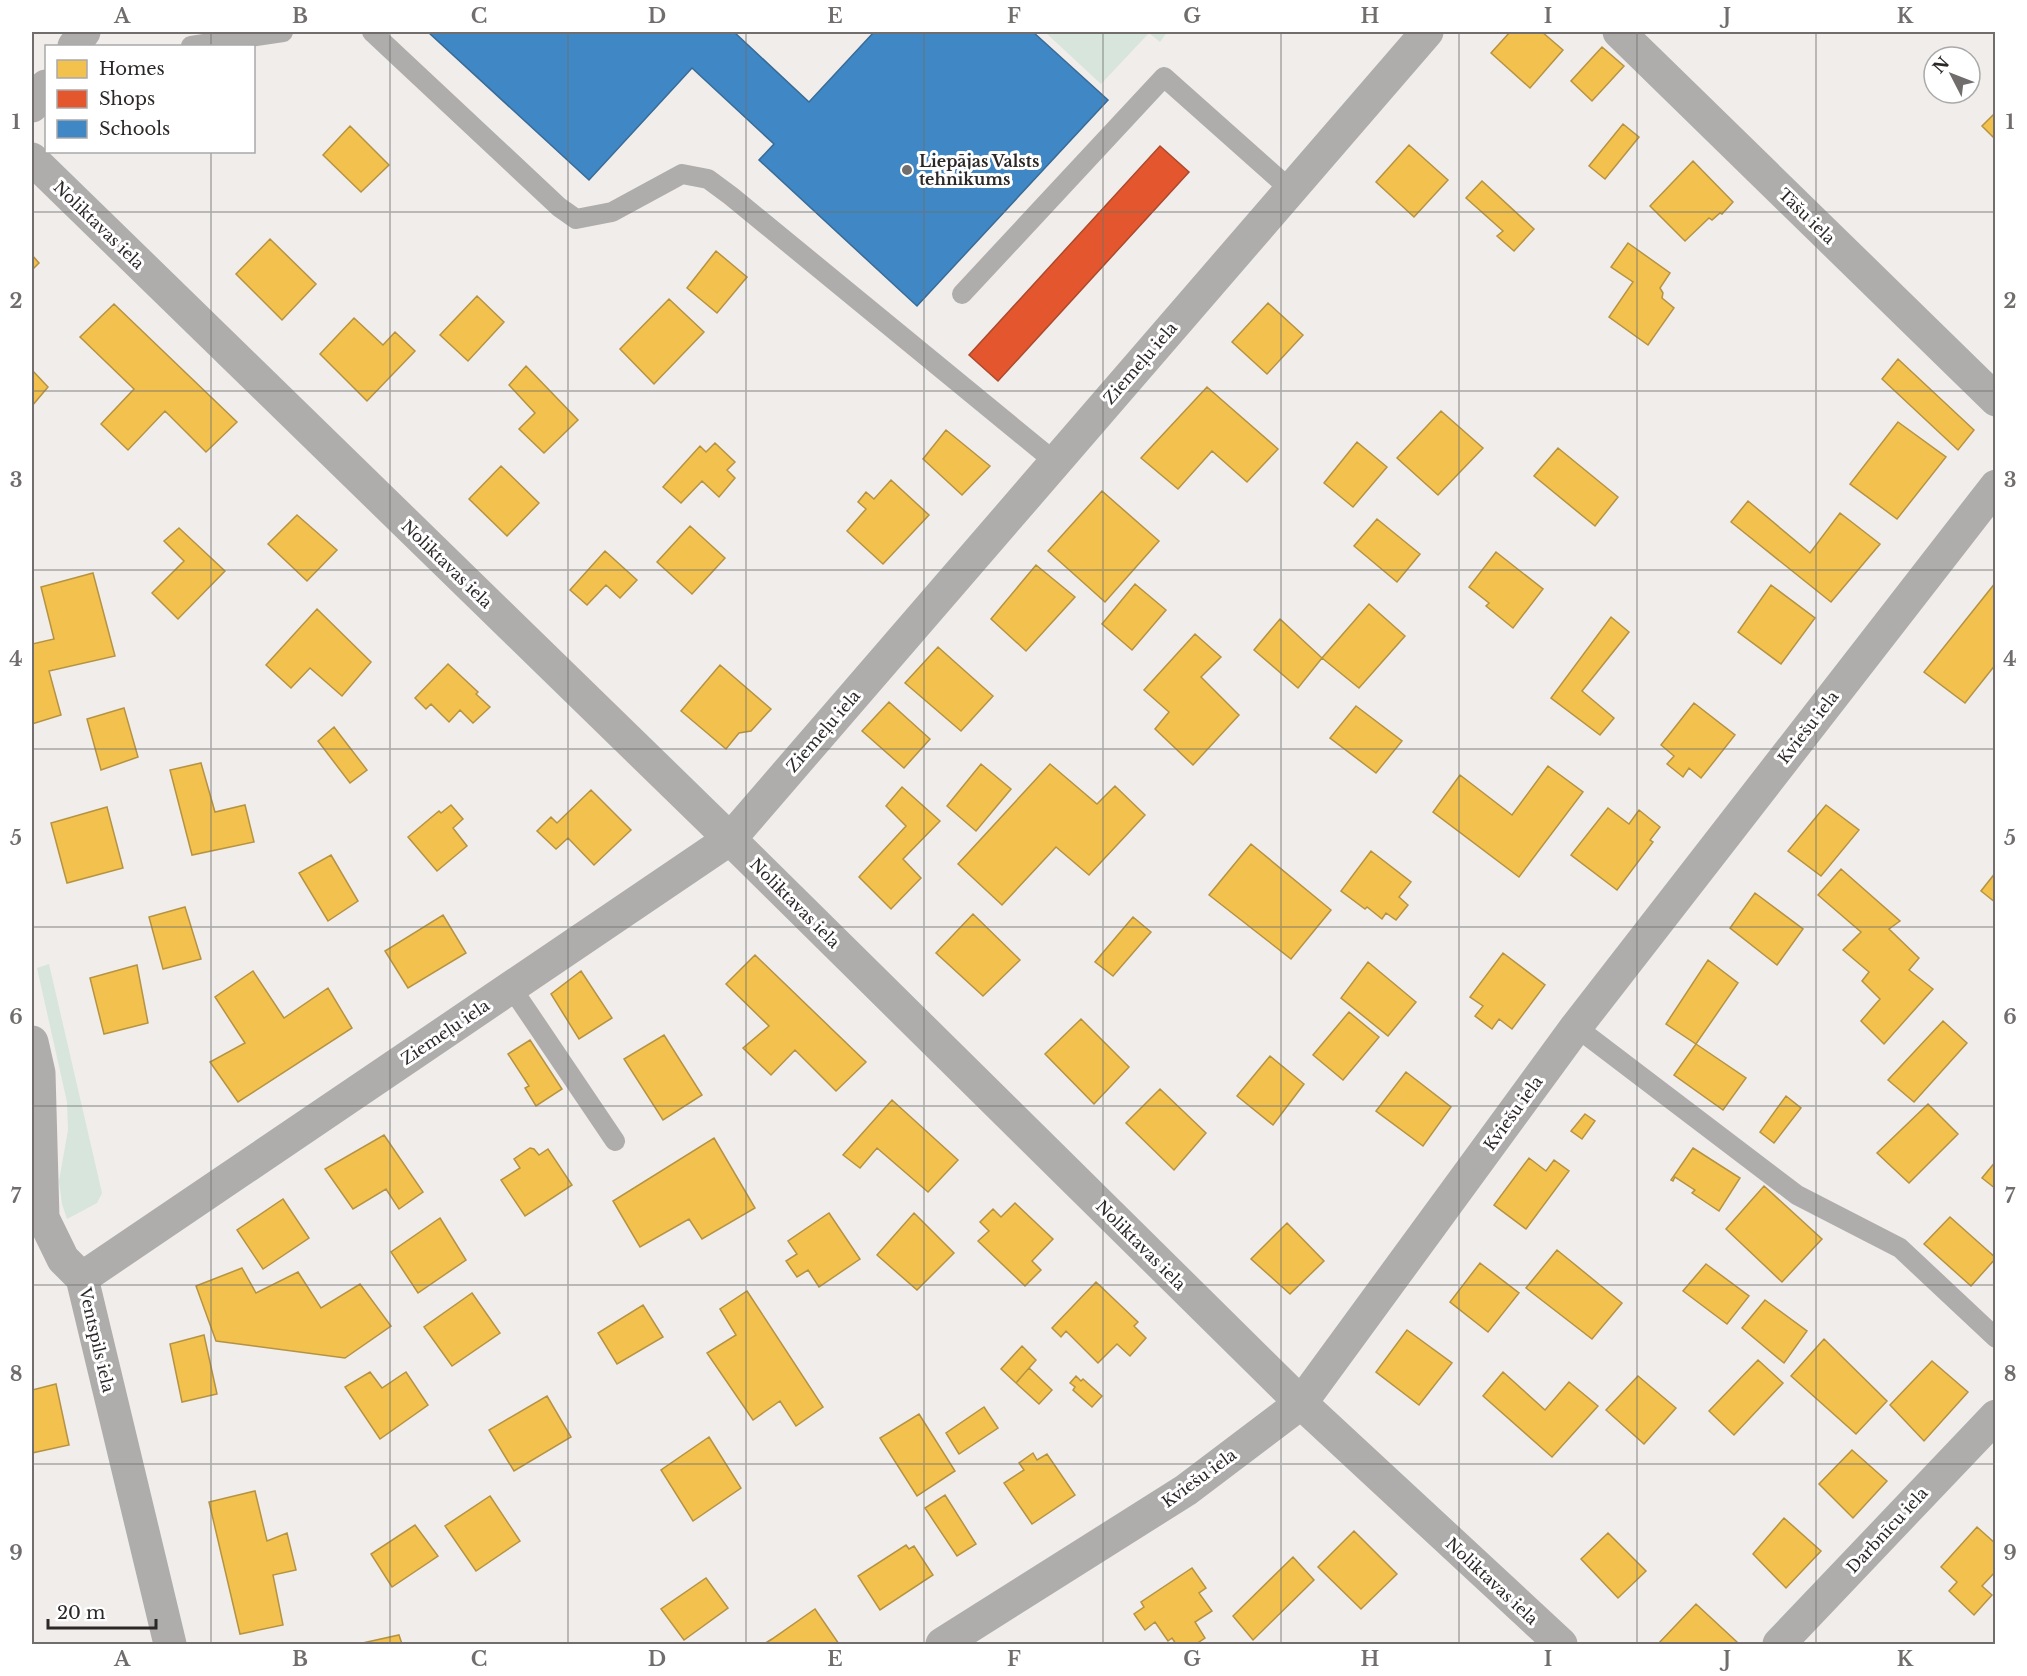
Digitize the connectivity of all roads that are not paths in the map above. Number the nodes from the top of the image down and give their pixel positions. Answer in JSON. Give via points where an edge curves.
{"nodes":[{"id":1,"x":84,"y":32,"type":"edge"},
{"id":2,"x":283,"y":32,"type":"edge"},
{"id":3,"x":372,"y":32,"type":"edge"},
{"id":4,"x":1428,"y":32,"type":"edge"},
{"id":5,"x":1619,"y":32,"type":"edge"},
{"id":6,"x":75,"y":45,"type":"edge"},
{"id":7,"x":198,"y":45,"type":"edge"},
{"id":8,"x":45,"y":87,"type":"edge"},
{"id":9,"x":32,"y":106,"type":"edge"},
{"id":10,"x":32,"y":159,"type":"edge"},
{"id":11,"x":1291,"y":190,"type":"junction"},
{"id":12,"x":962,"y":294,"type":"dead end"},
{"id":13,"x":1995,"y":400,"type":"edge"},
{"id":14,"x":1054,"y":461,"type":"junction"},
{"id":15,"x":1995,"y":486,"type":"edge"},
{"id":16,"x":730,"y":839,"type":"junction"},
{"id":17,"x":511,"y":987,"type":"junction"},
{"id":18,"x":1576,"y":1027,"type":"junction"},
{"id":19,"x":32,"y":1042,"type":"edge"},
{"id":20,"x":615,"y":1141,"type":"dead end"},
{"id":21,"x":37,"y":1163,"type":"edge"},
{"id":22,"x":82,"y":1278,"type":"junction"},
{"id":23,"x":1995,"y":1338,"type":"edge"},
{"id":24,"x":1301,"y":1403,"type":"junction"},
{"id":25,"x":1995,"y":1416,"type":"edge"},
{"id":26,"x":170,"y":1644,"type":"edge"},
{"id":27,"x":942,"y":1644,"type":"edge"},
{"id":28,"x":1561,"y":1644,"type":"edge"},
{"id":29,"x":1779,"y":1644,"type":"edge"}],
"edges":[{"from":1,"to":6,"type":"street"},
{"from":2,"to":7,"type":"lane"},
{"from":3,"to":14,"type":"lane","via":[[576,219],[612,213],[682,174],[708,179]]},
{"from":4,"to":11,"type":"street","name":"Ziemeļu iela"},
{"from":5,"to":13,"type":"street","name":"Tāšu iela"},
{"from":8,"to":9,"type":"street"},
{"from":10,"to":16,"type":"street","name":"Noliktavas iela"},
{"from":11,"to":12,"type":"lane","via":[[1164,77]]},
{"from":11,"to":14,"type":"street","name":"Ziemeļu iela"},
{"from":14,"to":16,"type":"street","name":"Ziemeļu iela"},
{"from":15,"to":18,"type":"street","name":"Kviešu iela"},
{"from":16,"to":17,"type":"street","name":"Ziemeļu iela"},
{"from":16,"to":24,"type":"street","name":"Noliktavas iela"},
{"from":17,"to":20,"type":"lane"},
{"from":17,"to":22,"type":"street","name":"Ziemeļu iela"},
{"from":18,"to":23,"type":"lane","via":[[1797,1195],[1900,1248]]},
{"from":18,"to":24,"type":"street","name":"Kviešu iela"},
{"from":19,"to":21,"type":"street","name":"Ventspils iela","via":[[39,1073]]},
{"from":21,"to":22,"type":"street","name":"Ventspils iela","via":[[43,1218],[63,1259]]},
{"from":22,"to":26,"type":"street","name":"Ventspils iela"},
{"from":24,"to":27,"type":"street","name":"Kviešu iela","via":[[1186,1490]]},
{"from":24,"to":28,"type":"street","name":"Noliktavas iela"},
{"from":25,"to":29,"type":"street","name":"Darbnīcu iela"}]}
